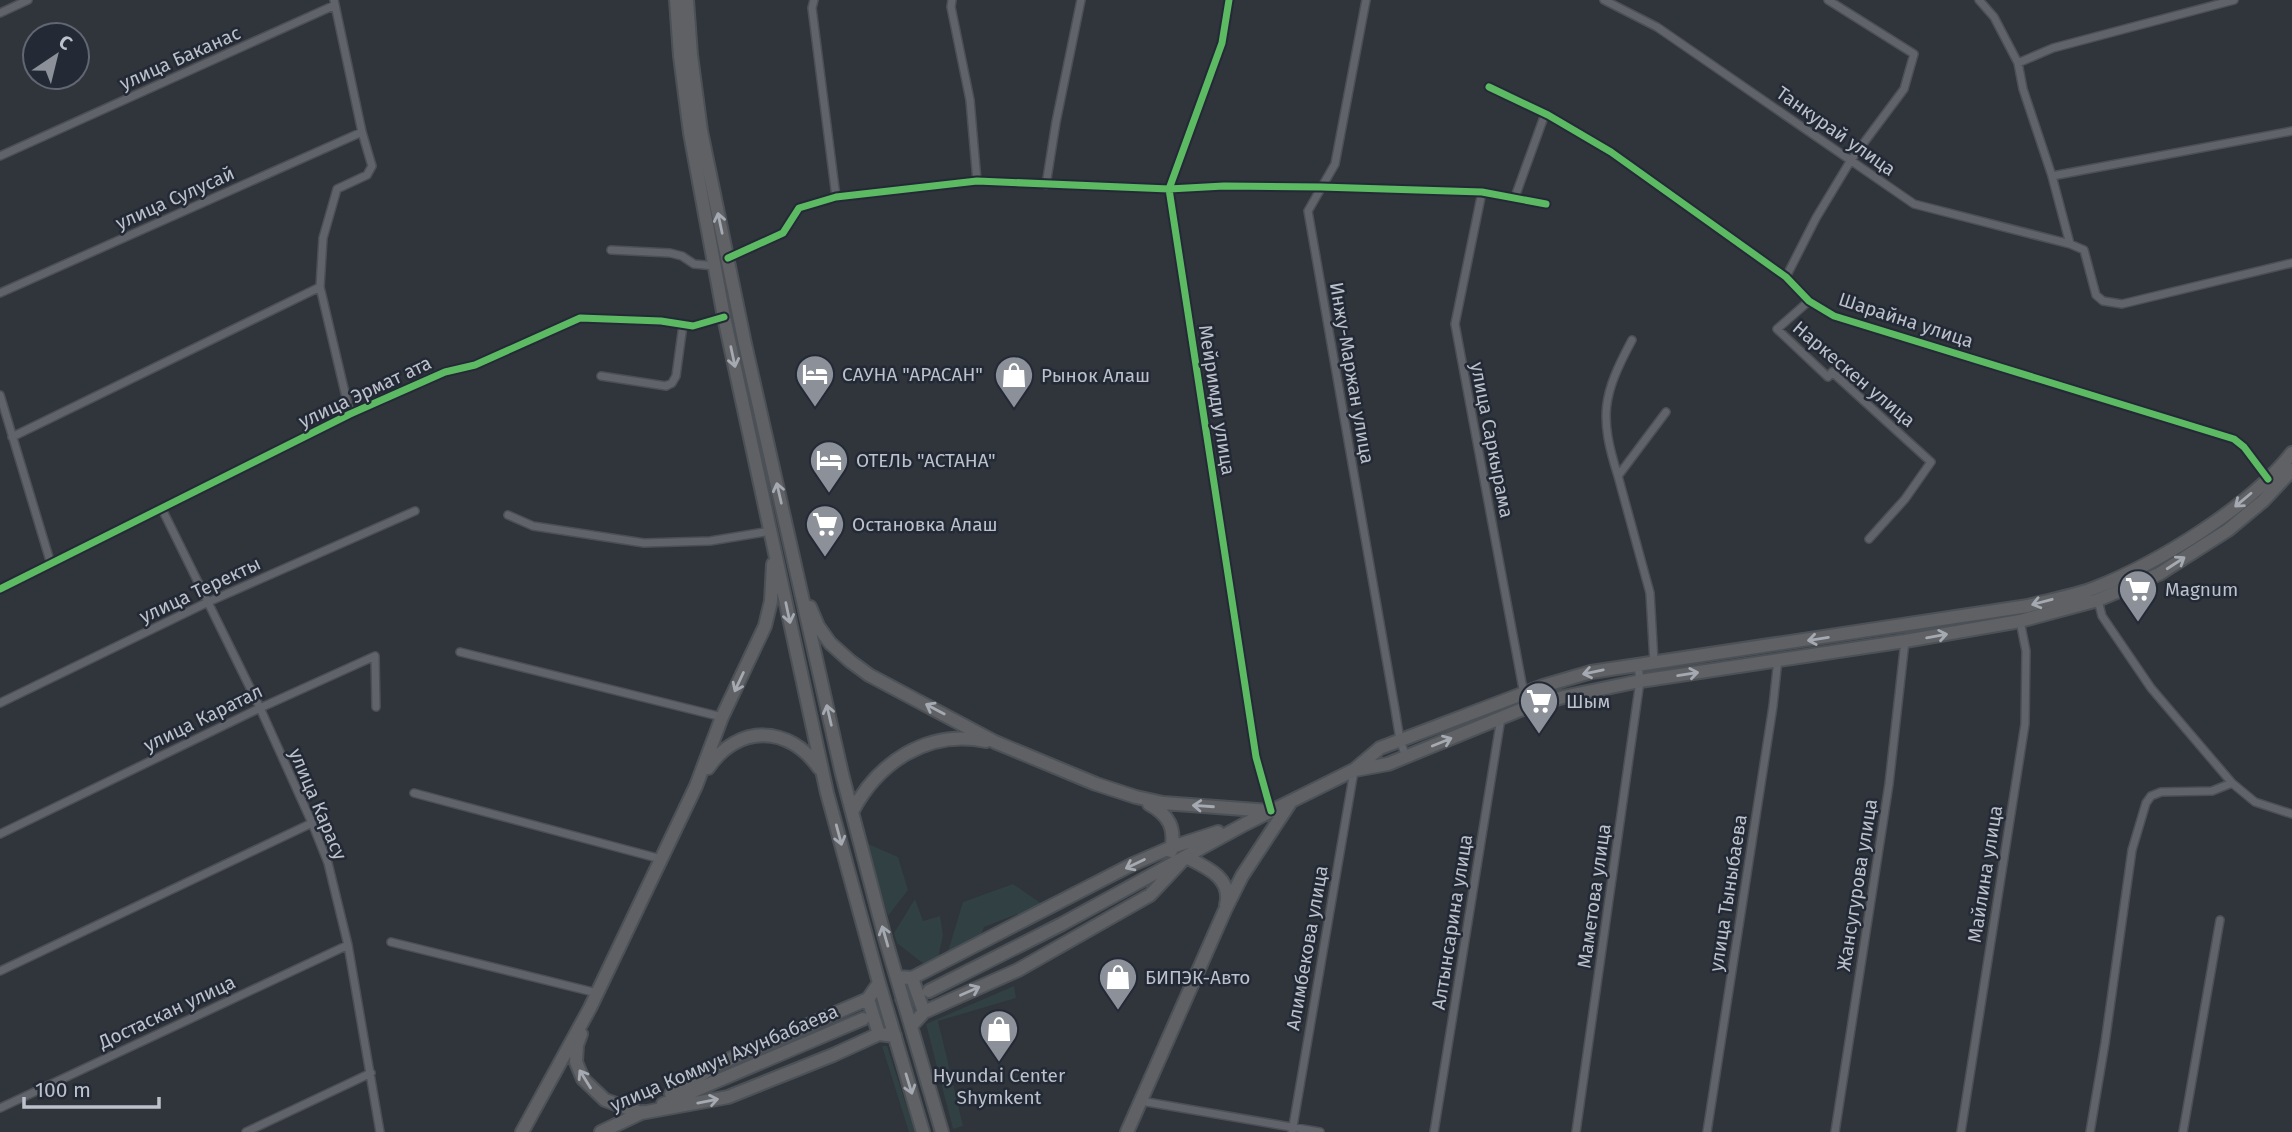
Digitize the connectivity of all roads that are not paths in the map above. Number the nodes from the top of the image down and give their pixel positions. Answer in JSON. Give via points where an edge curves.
{"nodes":[{"id":1,"x":29,"y":0,"type":"edge"},
{"id":2,"x":676,"y":0,"type":"edge"},
{"id":3,"x":687,"y":0,"type":"edge"},
{"id":4,"x":814,"y":0,"type":"edge"},
{"id":5,"x":952,"y":0,"type":"edge"},
{"id":6,"x":1081,"y":0,"type":"edge"},
{"id":7,"x":1229,"y":0,"type":"edge"},
{"id":8,"x":1366,"y":0,"type":"edge"},
{"id":9,"x":1604,"y":0,"type":"edge"},
{"id":10,"x":1828,"y":0,"type":"edge"},
{"id":11,"x":1979,"y":0,"type":"edge"},
{"id":12,"x":2234,"y":0,"type":"edge"},
{"id":13,"x":334,"y":3,"type":"edge"},
{"id":14,"x":0,"y":13,"type":"edge"},
{"id":15,"x":2018,"y":62,"type":"junction"},
{"id":16,"x":1489,"y":87,"type":"dead end"},
{"id":17,"x":1545,"y":114,"type":"junction"},
{"id":18,"x":2292,"y":131,"type":"edge"},
{"id":19,"x":362,"y":132,"type":"junction"},
{"id":20,"x":0,"y":156,"type":"edge"},
{"id":21,"x":1851,"y":160,"type":"junction"},
{"id":22,"x":2052,"y":176,"type":"junction"},
{"id":23,"x":977,"y":181,"type":"junction"},
{"id":24,"x":1046,"y":185,"type":"junction"},
{"id":25,"x":1321,"y":187,"type":"junction"},
{"id":26,"x":1169,"y":189,"type":"junction"},
{"id":27,"x":1482,"y":192,"type":"junction"},
{"id":28,"x":836,"y":197,"type":"junction"},
{"id":29,"x":1515,"y":197,"type":"junction"},
{"id":30,"x":1546,"y":204,"type":"dead end"},
{"id":31,"x":2070,"y":244,"type":"junction"},
{"id":32,"x":611,"y":250,"type":"dead end"},
{"id":33,"x":728,"y":257,"type":"junction"},
{"id":34,"x":2292,"y":263,"type":"edge"},
{"id":35,"x":715,"y":266,"type":"junction"},
{"id":36,"x":1786,"y":277,"type":"junction"},
{"id":37,"x":320,"y":287,"type":"junction"},
{"id":38,"x":0,"y":293,"type":"edge"},
{"id":39,"x":1809,"y":301,"type":"junction"},
{"id":40,"x":724,"y":317,"type":"junction"},
{"id":41,"x":683,"y":324,"type":"junction"},
{"id":42,"x":1632,"y":340,"type":"dead end"},
{"id":43,"x":601,"y":376,"type":"dead end"},
{"id":44,"x":0,"y":395,"type":"edge"},
{"id":45,"x":1666,"y":412,"type":"dead end"},
{"id":46,"x":350,"y":414,"type":"junction"},
{"id":47,"x":12,"y":437,"type":"junction"},
{"id":48,"x":2292,"y":453,"type":"edge"},
{"id":49,"x":2292,"y":470,"type":"edge"},
{"id":50,"x":1618,"y":476,"type":"junction"},
{"id":51,"x":2268,"y":479,"type":"junction"},
{"id":52,"x":162,"y":509,"type":"junction"},
{"id":53,"x":415,"y":512,"type":"dead end"},
{"id":54,"x":508,"y":515,"type":"dead end"},
{"id":55,"x":771,"y":531,"type":"junction"},
{"id":56,"x":1869,"y":539,"type":"dead end"},
{"id":57,"x":774,"y":547,"type":"junction"},
{"id":58,"x":793,"y":558,"type":"junction"},
{"id":59,"x":51,"y":565,"type":"junction"},
{"id":60,"x":0,"y":589,"type":"edge"},
{"id":61,"x":2098,"y":600,"type":"junction"},
{"id":62,"x":206,"y":603,"type":"junction"},
{"id":63,"x":2020,"y":621,"type":"junction"},
{"id":64,"x":1905,"y":641,"type":"junction"},
{"id":65,"x":460,"y":652,"type":"dead end"},
{"id":66,"x":1777,"y":659,"type":"junction"},
{"id":67,"x":1654,"y":662,"type":"junction"},
{"id":68,"x":1638,"y":665,"type":"junction"},
{"id":69,"x":1640,"y":681,"type":"junction"},
{"id":70,"x":1524,"y":694,"type":"junction"},
{"id":71,"x":0,"y":703,"type":"edge"},
{"id":72,"x":376,"y":707,"type":"dead end"},
{"id":73,"x":260,"y":708,"type":"junction"},
{"id":74,"x":722,"y":717,"type":"junction"},
{"id":75,"x":1501,"y":718,"type":"junction"},
{"id":76,"x":1400,"y":740,"type":"junction"},
{"id":77,"x":995,"y":743,"type":"junction"},
{"id":78,"x":1406,"y":757,"type":"junction"},
{"id":79,"x":1354,"y":770,"type":"junction"},
{"id":80,"x":823,"y":774,"type":"junction"},
{"id":81,"x":2232,"y":783,"type":"junction"},
{"id":82,"x":696,"y":786,"type":"junction"},
{"id":83,"x":414,"y":793,"type":"dead end"},
{"id":84,"x":1136,"y":797,"type":"junction"},
{"id":85,"x":1290,"y":803,"type":"junction"},
{"id":86,"x":1271,"y":811,"type":"junction"},
{"id":87,"x":852,"y":812,"type":"junction"},
{"id":88,"x":2292,"y":814,"type":"edge"},
{"id":89,"x":312,"y":822,"type":"junction"},
{"id":90,"x":1245,"y":824,"type":"junction"},
{"id":91,"x":0,"y":834,"type":"edge"},
{"id":92,"x":1172,"y":847,"type":"junction"},
{"id":93,"x":1186,"y":857,"type":"junction"},
{"id":94,"x":661,"y":859,"type":"junction"},
{"id":95,"x":1168,"y":865,"type":"junction"},
{"id":96,"x":1225,"y":910,"type":"junction"},
{"id":97,"x":2220,"y":920,"type":"dead end"},
{"id":98,"x":391,"y":942,"type":"dead end"},
{"id":99,"x":348,"y":945,"type":"junction"},
{"id":100,"x":0,"y":971,"type":"edge"},
{"id":101,"x":897,"y":976,"type":"junction"},
{"id":102,"x":912,"y":978,"type":"junction"},
{"id":103,"x":879,"y":984,"type":"junction"},
{"id":104,"x":929,"y":991,"type":"tunnel mouth"},
{"id":105,"x":597,"y":993,"type":"junction"},
{"id":106,"x":868,"y":999,"type":"junction"},
{"id":107,"x":590,"y":1007,"type":"junction"},
{"id":108,"x":924,"y":1012,"type":"junction"},
{"id":109,"x":863,"y":1019,"type":"tunnel mouth"},
{"id":110,"x":912,"y":1025,"type":"junction"},
{"id":111,"x":879,"y":1034,"type":"junction"},
{"id":112,"x":895,"y":1036,"type":"junction"},
{"id":113,"x":371,"y":1073,"type":"junction"},
{"id":114,"x":1141,"y":1101,"type":"junction"},
{"id":115,"x":0,"y":1108,"type":"edge"},
{"id":116,"x":641,"y":1113,"type":"junction"},
{"id":117,"x":1292,"y":1129,"type":"edge"},
{"id":118,"x":246,"y":1132,"type":"edge"},
{"id":119,"x":380,"y":1132,"type":"edge"},
{"id":120,"x":522,"y":1132,"type":"edge"},
{"id":121,"x":602,"y":1132,"type":"edge"},
{"id":122,"x":923,"y":1132,"type":"edge"},
{"id":123,"x":942,"y":1132,"type":"edge"},
{"id":124,"x":1127,"y":1132,"type":"edge"},
{"id":125,"x":1320,"y":1132,"type":"edge"},
{"id":126,"x":1434,"y":1132,"type":"edge"},
{"id":127,"x":1576,"y":1132,"type":"edge"},
{"id":128,"x":1707,"y":1132,"type":"edge"},
{"id":129,"x":1835,"y":1132,"type":"edge"},
{"id":130,"x":1961,"y":1132,"type":"edge"},
{"id":131,"x":2090,"y":1132,"type":"edge"},
{"id":132,"x":2183,"y":1132,"type":"edge"}],
"edges":[{"from":1,"to":14,"type":"street"},
{"from":2,"to":35,"type":"highway","via":[[690,133]]},
{"from":33,"to":3,"type":"highway","one_way":true,"via":[[701,131]]},
{"from":4,"to":28,"type":"street"},
{"from":5,"to":23,"type":"street","via":[[970,100]]},
{"from":6,"to":24,"type":"street"},
{"from":7,"to":26,"type":"street","name":"Мейримди улица","via":[[1222,43]]},
{"from":8,"to":25,"type":"street","name":"Инжу-Маржан улица","via":[[1335,164]]},
{"from":9,"to":21,"type":"street","name":"Танкурай улица","via":[[1657,27]]},
{"from":10,"to":21,"type":"street","via":[[1914,54],[1903,89]]},
{"from":11,"to":15,"type":"street","via":[[1994,17]]},
{"from":12,"to":15,"type":"street","via":[[2053,48]]},
{"from":13,"to":19,"type":"street"},
{"from":13,"to":20,"type":"street","name":"улица Баканас"},
{"from":15,"to":22,"type":"street","via":[[2022,89]]},
{"from":16,"to":17,"type":"street","name":"Шарайна улица"},
{"from":17,"to":29,"type":"street"},
{"from":17,"to":36,"type":"street","name":"Шарайна улица","via":[[1611,152]]},
{"from":18,"to":22,"type":"street"},
{"from":19,"to":37,"type":"street","via":[[372,166],[367,175],[337,189],[323,239]]},
{"from":19,"to":38,"type":"street","name":"улица Сулусай"},
{"from":21,"to":31,"type":"street","name":"Танкурай улица","via":[[1914,204]]},
{"from":21,"to":36,"type":"street"},
{"from":22,"to":31,"type":"street"},
{"from":23,"to":24,"type":"street"},
{"from":23,"to":28,"type":"street"},
{"from":24,"to":26,"type":"street"},
{"from":25,"to":26,"type":"street"},
{"from":25,"to":27,"type":"street"},
{"from":25,"to":76,"type":"street","name":"Инжу-Маржан улица","via":[[1308,211]]},
{"from":26,"to":86,"type":"street","name":"Мейримди улица","via":[[1256,757]]},
{"from":27,"to":29,"type":"street"},
{"from":27,"to":70,"type":"street","name":"улица Саркырама","via":[[1455,324]]},
{"from":28,"to":33,"type":"street","via":[[799,208],[783,233]]},
{"from":29,"to":30,"type":"street"},
{"from":31,"to":34,"type":"street","name":"Танкурай улица","via":[[2084,250],[2096,295],[2122,304]]},
{"from":32,"to":35,"type":"street","via":[[670,253],[694,264]]},
{"from":58,"to":33,"type":"highway","one_way":true},
{"from":35,"to":40,"type":"highway"},
{"from":36,"to":39,"type":"street","name":"Шарайна улица"},
{"from":37,"to":46,"type":"street"},
{"from":37,"to":47,"type":"street"},
{"from":39,"to":51,"type":"street","name":"Шарайна улица","via":[[1835,316],[2234,439],[2245,446]]},
{"from":39,"to":56,"type":"street","name":"Наркескен улица","via":[[1777,329],[1931,461]]},
{"from":40,"to":41,"type":"street","name":"улица Эрмат ата","via":[[693,326]]},
{"from":40,"to":55,"type":"highway","one_way":true},
{"from":41,"to":43,"type":"street","via":[[672,383],[666,386]]},
{"from":41,"to":46,"type":"street","name":"улица Эрмат ата","via":[[580,317]]},
{"from":42,"to":50,"type":"street","via":[[1605,408],[1607,438]]},
{"from":44,"to":47,"type":"street"},
{"from":45,"to":50,"type":"street"},
{"from":46,"to":52,"type":"street","name":"улица Эрмат ата"},
{"from":47,"to":59,"type":"street"},
{"from":48,"to":51,"type":"highway"},
{"from":61,"to":49,"type":"highway","one_way":true,"via":[[2159,574],[2228,530],[2263,502]]},
{"from":50,"to":67,"type":"street","via":[[1650,593]]},
{"from":51,"to":67,"type":"highway","one_way":true,"via":[[2227,514],[2171,551],[2094,589],[2028,606]]},
{"from":52,"to":59,"type":"street","name":"улица Эрмат ата"},
{"from":52,"to":62,"type":"street","name":"улица Карасу"},
{"from":53,"to":62,"type":"street","name":"улица Теректы"},
{"from":54,"to":55,"type":"street","via":[[533,526],[644,543],[710,541]]},
{"from":55,"to":57,"type":"highway"},
{"from":57,"to":74,"type":"highway","one_way":true,"via":[[765,626]]},
{"from":57,"to":80,"type":"highway","one_way":true},
{"from":77,"to":58,"type":"highway","one_way":true,"via":[[869,675],[830,643],[818,626]]},
{"from":87,"to":58,"type":"highway","one_way":true},
{"from":59,"to":60,"type":"street","name":"улица Эрмат ата"},
{"from":61,"to":63,"type":"highway"},
{"from":61,"to":81,"type":"street","via":[[2102,616],[2151,688]]},
{"from":62,"to":71,"type":"street","name":"улица Теректы"},
{"from":62,"to":73,"type":"street","name":"улица Карасу"},
{"from":64,"to":63,"type":"highway","one_way":true},
{"from":63,"to":130,"type":"street","name":"Майлина улица","via":[[2026,651],[2025,724]]},
{"from":64,"to":66,"type":"highway"},
{"from":64,"to":129,"type":"street","name":"Жансугурова улица","via":[[1889,784]]},
{"from":65,"to":74,"type":"street"},
{"from":69,"to":66,"type":"highway","one_way":true},
{"from":66,"to":128,"type":"street","name":"улица Тыныбаева"},
{"from":67,"to":68,"type":"highway"},
{"from":68,"to":69,"type":"street","name":"Маметова улица"},
{"from":68,"to":70,"type":"highway","one_way":true,"via":[[1591,672]]},
{"from":69,"to":75,"type":"highway"},
{"from":69,"to":127,"type":"street","name":"Маметова улица"},
{"from":70,"to":76,"type":"highway"},
{"from":72,"to":73,"type":"street","name":"улица Каратал","via":[[375,656]]},
{"from":73,"to":89,"type":"street","name":"улица Карасу"},
{"from":73,"to":91,"type":"street","name":"улица Каратал"},
{"from":74,"to":82,"type":"highway"},
{"from":78,"to":75,"type":"highway","one_way":true},
{"from":75,"to":126,"type":"street","name":"Алтынсарина улица"},
{"from":76,"to":78,"type":"street","name":"Инжу-Маржан улица"},
{"from":76,"to":79,"type":"highway","via":[[1380,748]]},
{"from":77,"to":84,"type":"highway"},
{"from":77,"to":87,"type":"highway","via":[[950,737],[914,750],[872,780]]},
{"from":78,"to":79,"type":"highway"},
{"from":79,"to":85,"type":"highway"},
{"from":79,"to":117,"type":"street","name":"Алимбекова улица"},
{"from":80,"to":82,"type":"highway","via":[[809,753],[791,741],[755,736],[737,741],[716,756]]},
{"from":80,"to":103,"type":"highway","one_way":true},
{"from":81,"to":88,"type":"street","via":[[2255,802]]},
{"from":81,"to":131,"type":"street","via":[[2213,791],[2161,792],[2146,803],[2132,850]]},
{"from":82,"to":94,"type":"highway"},
{"from":83,"to":94,"type":"street"},
{"from":86,"to":84,"type":"highway","one_way":true},
{"from":84,"to":92,"type":"highway","via":[[1168,818]]},
{"from":85,"to":86,"type":"highway"},
{"from":85,"to":96,"type":"highway"},
{"from":86,"to":90,"type":"highway"},
{"from":101,"to":87,"type":"highway","one_way":true},
{"from":89,"to":99,"type":"street","name":"улица Карасу","via":[[328,863]]},
{"from":89,"to":100,"type":"street"},
{"from":90,"to":92,"type":"highway"},
{"from":90,"to":93,"type":"highway"},
{"from":92,"to":95,"type":"highway"},
{"from":92,"to":102,"type":"highway","one_way":true},
{"from":93,"to":95,"type":"highway"},
{"from":93,"to":96,"type":"highway","via":[[1221,878],[1228,898]]},
{"from":108,"to":93,"type":"highway","one_way":true,"via":[[1018,970],[1150,895]]},
{"from":94,"to":105,"type":"highway"},
{"from":95,"to":104,"type":"highway"},
{"from":96,"to":114,"type":"highway"},
{"from":97,"to":132,"type":"street"},
{"from":98,"to":105,"type":"street"},
{"from":99,"to":113,"type":"street","name":"улица Карасу"},
{"from":99,"to":115,"type":"street","name":"Достаскан улица"},
{"from":101,"to":102,"type":"highway"},
{"from":101,"to":110,"type":"highway"},
{"from":102,"to":108,"type":"highway"},
{"from":103,"to":106,"type":"highway"},
{"from":103,"to":112,"type":"highway"},
{"from":105,"to":107,"type":"highway"},
{"from":106,"to":111,"type":"highway"},
{"from":106,"to":116,"type":"highway","via":[[718,1064]]},
{"from":116,"to":107,"type":"highway","one_way":true,"via":[[605,1100],[583,1079],[576,1062],[577,1045]]},
{"from":107,"to":120,"type":"highway"},
{"from":108,"to":110,"type":"highway"},
{"from":109,"to":116,"type":"highway","name":"улица Коммун Ахунбабаева"},
{"from":110,"to":123,"type":"highway"},
{"from":111,"to":112,"type":"highway"},
{"from":116,"to":111,"type":"highway","one_way":true,"via":[[728,1097]]},
{"from":112,"to":122,"type":"highway","one_way":true},
{"from":113,"to":118,"type":"street"},
{"from":113,"to":119,"type":"street","name":"улица Карасу"},
{"from":114,"to":117,"type":"street"},
{"from":114,"to":124,"type":"highway"},
{"from":116,"to":121,"type":"highway","name":"улица Коммун Ахунбабаева"},
{"from":117,"to":125,"type":"street"}]}
